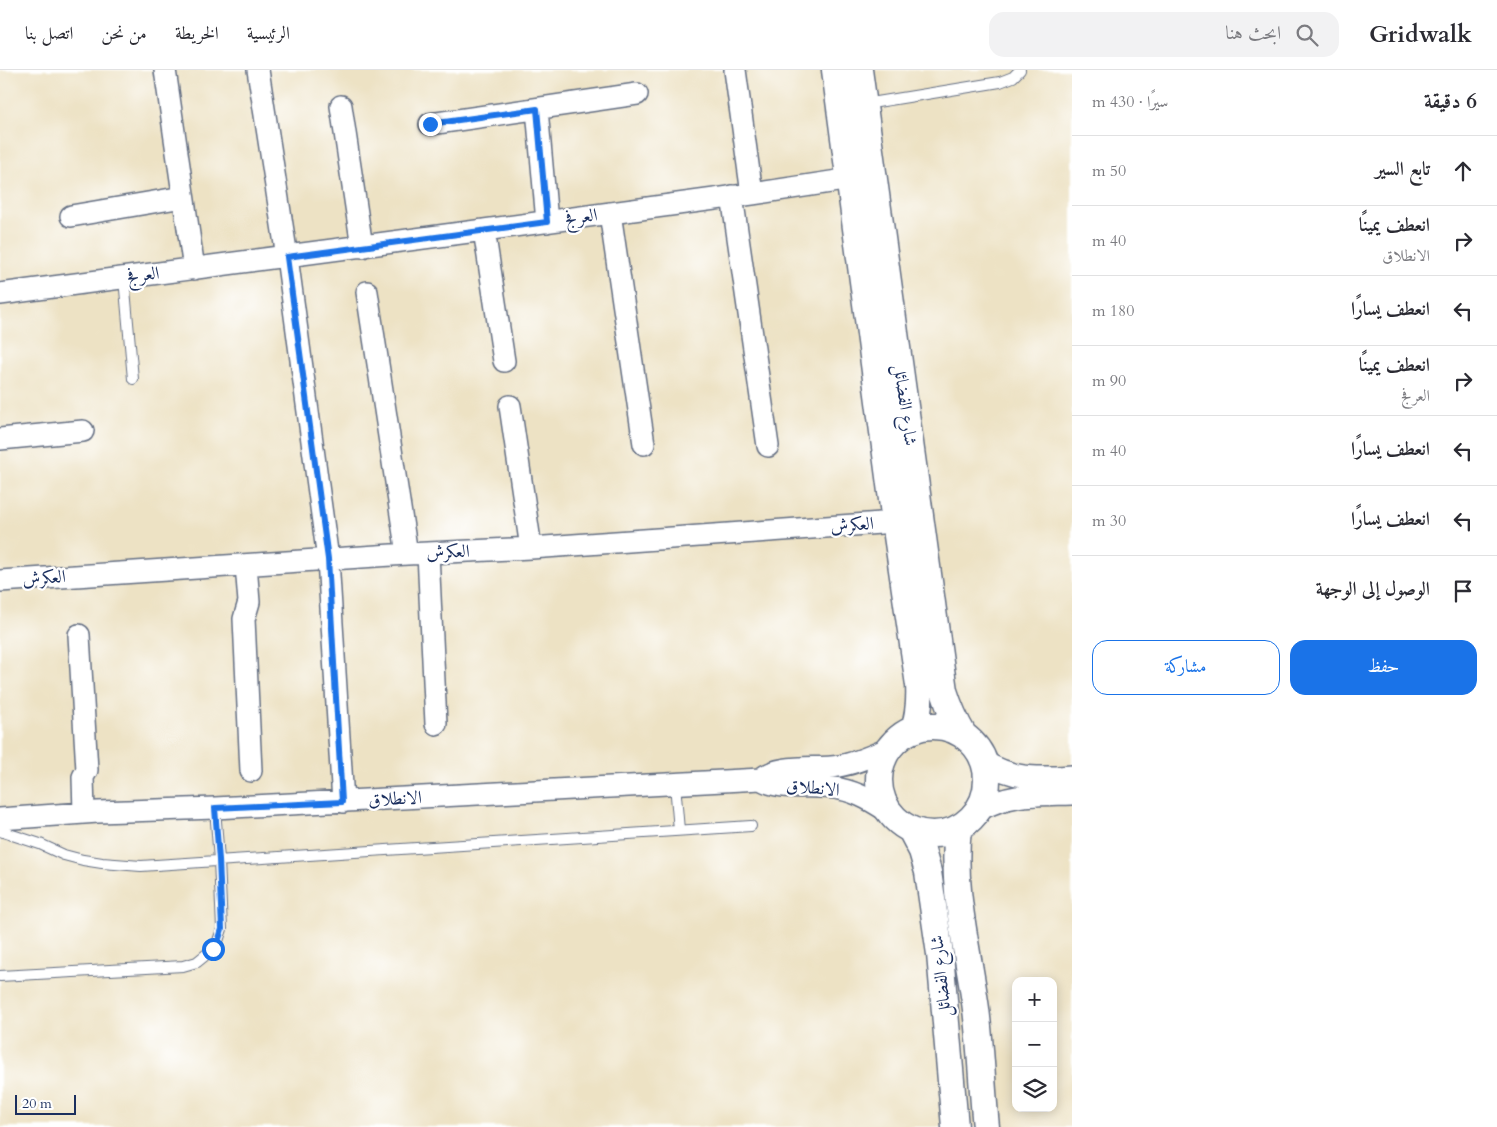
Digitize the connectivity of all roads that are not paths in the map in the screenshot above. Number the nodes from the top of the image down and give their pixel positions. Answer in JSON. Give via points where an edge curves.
{"nodes":[{"id":1,"x":165,"y":70,"type":"edge"},
{"id":2,"x":258,"y":70,"type":"edge"},
{"id":3,"x":736,"y":70,"type":"edge"},
{"id":4,"x":835,"y":70,"type":"edge"},
{"id":5,"x":859,"y":70,"type":"edge"},
{"id":6,"x":1020,"y":70,"type":"edge"},
{"id":7,"x":637,"y":94,"type":"dead end"},
{"id":8,"x":864,"y":104,"type":"junction"},
{"id":9,"x":341,"y":106,"type":"dead end"},
{"id":10,"x":537,"y":109,"type":"junction"},
{"id":11,"x":430,"y":124,"type":"dead end"},
{"id":12,"x":862,"y":177,"type":"junction"},
{"id":13,"x":742,"y":195,"type":"junction"},
{"id":14,"x":183,"y":197,"type":"junction"},
{"id":15,"x":610,"y":213,"type":"junction"},
{"id":16,"x":71,"y":216,"type":"dead end"},
{"id":17,"x":547,"y":222,"type":"junction"},
{"id":18,"x":484,"y":230,"type":"junction"},
{"id":19,"x":362,"y":247,"type":"junction"},
{"id":20,"x":287,"y":257,"type":"junction"},
{"id":21,"x":194,"y":269,"type":"junction"},
{"id":22,"x":124,"y":278,"type":"junction"},
{"id":23,"x":367,"y":292,"type":"dead end"},
{"id":24,"x":0,"y":294,"type":"edge"},
{"id":25,"x":504,"y":361,"type":"dead end"},
{"id":26,"x":134,"y":379,"type":"dead end"},
{"id":27,"x":510,"y":406,"type":"dead end"},
{"id":28,"x":83,"y":431,"type":"dead end"},
{"id":29,"x":0,"y":438,"type":"edge"},
{"id":30,"x":644,"y":444,"type":"dead end"},
{"id":31,"x":768,"y":446,"type":"dead end"},
{"id":32,"x":895,"y":522,"type":"junction"},
{"id":33,"x":531,"y":548,"type":"junction"},
{"id":34,"x":418,"y":553,"type":"junction"},
{"id":35,"x":328,"y":559,"type":"junction"},
{"id":36,"x":241,"y":565,"type":"junction"},
{"id":37,"x":0,"y":581,"type":"edge"},
{"id":38,"x":79,"y":635,"type":"dead end"},
{"id":39,"x":436,"y":724,"type":"dead end"},
{"id":40,"x":914,"y":730,"type":"junction"},
{"id":41,"x":964,"y":736,"type":"junction"},
{"id":42,"x":890,"y":748,"type":"junction"},
{"id":43,"x":983,"y":760,"type":"junction"},
{"id":44,"x":251,"y":771,"type":"dead end"},
{"id":45,"x":1072,"y":776,"type":"edge"},
{"id":46,"x":761,"y":779,"type":"junction"},
{"id":47,"x":674,"y":784,"type":"junction"},
{"id":48,"x":1072,"y":794,"type":"edge"},
{"id":49,"x":342,"y":802,"type":"junction"},
{"id":50,"x":215,"y":808,"type":"junction"},
{"id":51,"x":91,"y":813,"type":"junction"},
{"id":52,"x":0,"y":819,"type":"edge"},
{"id":53,"x":968,"y":820,"type":"junction"},
{"id":54,"x":901,"y":822,"type":"junction"},
{"id":55,"x":751,"y":826,"type":"dead end"},
{"id":56,"x":679,"y":830,"type":"junction"},
{"id":57,"x":0,"y":831,"type":"edge"},
{"id":58,"x":219,"y":860,"type":"junction"},
{"id":59,"x":0,"y":976,"type":"edge"},
{"id":60,"x":943,"y":995,"type":"junction"},
{"id":61,"x":974,"y":1002,"type":"junction"},
{"id":62,"x":955,"y":1127,"type":"edge"},
{"id":63,"x":986,"y":1127,"type":"edge"}],
"edges":[{"from":1,"to":14,"type":"street"},
{"from":2,"to":20,"type":"street"},
{"from":3,"to":13,"type":"street"},
{"from":4,"to":12,"type":"street","name":"شارع الفضائل"},
{"from":5,"to":8,"type":"street","name":"شارع الفضائل"},
{"from":6,"to":8,"type":"lane","via":[[1014,77],[1000,82]]},
{"from":7,"to":10,"type":"street"},
{"from":8,"to":12,"type":"street","name":"شارع الفضائل"},
{"from":9,"to":19,"type":"street"},
{"from":10,"to":11,"type":"street"},
{"from":10,"to":17,"type":"street"},
{"from":12,"to":13,"type":"street","name":"العرفج"},
{"from":12,"to":32,"type":"street","name":"شارع الفضائل"},
{"from":12,"to":41,"type":"street","name":"شارع الفضائل","via":[[944,691],[955,722]]},
{"from":13,"to":15,"type":"street","name":"العرفج"},
{"from":13,"to":31,"type":"street"},
{"from":14,"to":16,"type":"street"},
{"from":14,"to":21,"type":"street"},
{"from":15,"to":17,"type":"street","name":"العرفج"},
{"from":15,"to":30,"type":"street"},
{"from":17,"to":18,"type":"street","name":"العرفج"},
{"from":18,"to":19,"type":"street","name":"العرفج"},
{"from":18,"to":25,"type":"street"},
{"from":19,"to":20,"type":"street","name":"العرفج"},
{"from":20,"to":21,"type":"street","name":"العرفج"},
{"from":20,"to":35,"type":"street"},
{"from":21,"to":22,"type":"street","name":"العرفج"},
{"from":22,"to":24,"type":"street","name":"العرفج"},
{"from":22,"to":26,"type":"lane"},
{"from":23,"to":34,"type":"street"},
{"from":27,"to":33,"type":"street"},
{"from":28,"to":29,"type":"street"},
{"from":32,"to":33,"type":"street","name":"العكرش"},
{"from":32,"to":40,"type":"street","name":"شارع الفضائل","via":[[919,685],[919,715]]},
{"from":33,"to":34,"type":"street","name":"العكرش"},
{"from":34,"to":35,"type":"street","name":"العكرش"},
{"from":34,"to":39,"type":"street"},
{"from":35,"to":36,"type":"street","name":"العكرش"},
{"from":35,"to":49,"type":"street"},
{"from":36,"to":37,"type":"street","name":"العكرش"},
{"from":36,"to":44,"type":"street","via":[[237,605],[244,619]]},
{"from":38,"to":51,"type":"street","via":[[87,770],[96,780]]},
{"from":40,"to":41,"type":"street","via":[[942,727]]},
{"from":40,"to":42,"type":"street"},
{"from":41,"to":43,"type":"street"},
{"from":42,"to":46,"type":"street","name":"الانطلاق","via":[[841,766],[784,770]]},
{"from":42,"to":54,"type":"street","via":[[880,776],[882,797]]},
{"from":43,"to":45,"type":"street","via":[[996,769],[1022,776]]},
{"from":43,"to":53,"type":"street","via":[[987,778],[985,796]]},
{"from":46,"to":47,"type":"street","name":"الانطلاق"},
{"from":46,"to":54,"type":"street","name":"الانطلاق","via":[[777,785],[840,788],[871,800]]},
{"from":47,"to":49,"type":"street","name":"الانطلاق"},
{"from":47,"to":56,"type":"lane"},
{"from":48,"to":53,"type":"street","via":[[1004,799],[990,804]]},
{"from":49,"to":50,"type":"street","name":"الانطلاق"},
{"from":50,"to":51,"type":"street","name":"الانطلاق"},
{"from":50,"to":58,"type":"lane"},
{"from":51,"to":52,"type":"street","name":"الانطلاق"},
{"from":53,"to":54,"type":"street","via":[[935,834],[927,834]]},
{"from":53,"to":61,"type":"street","name":"شارع الفضائل","via":[[956,861],[956,882]]},
{"from":54,"to":60,"type":"street","name":"شارع الفضائل","via":[[922,851],[928,872]]},
{"from":55,"to":56,"type":"lane"},
{"from":56,"to":58,"type":"lane"},
{"from":57,"to":58,"type":"lane","via":[[64,855],[102,863],[141,866]]},
{"from":58,"to":59,"type":"lane","via":[[222,929],[213,949],[197,962],[182,966]]},
{"from":60,"to":61,"type":"street"},
{"from":60,"to":62,"type":"street","name":"شارع الفضائل"},
{"from":61,"to":63,"type":"street","name":"شارع الفضائل"}]}
